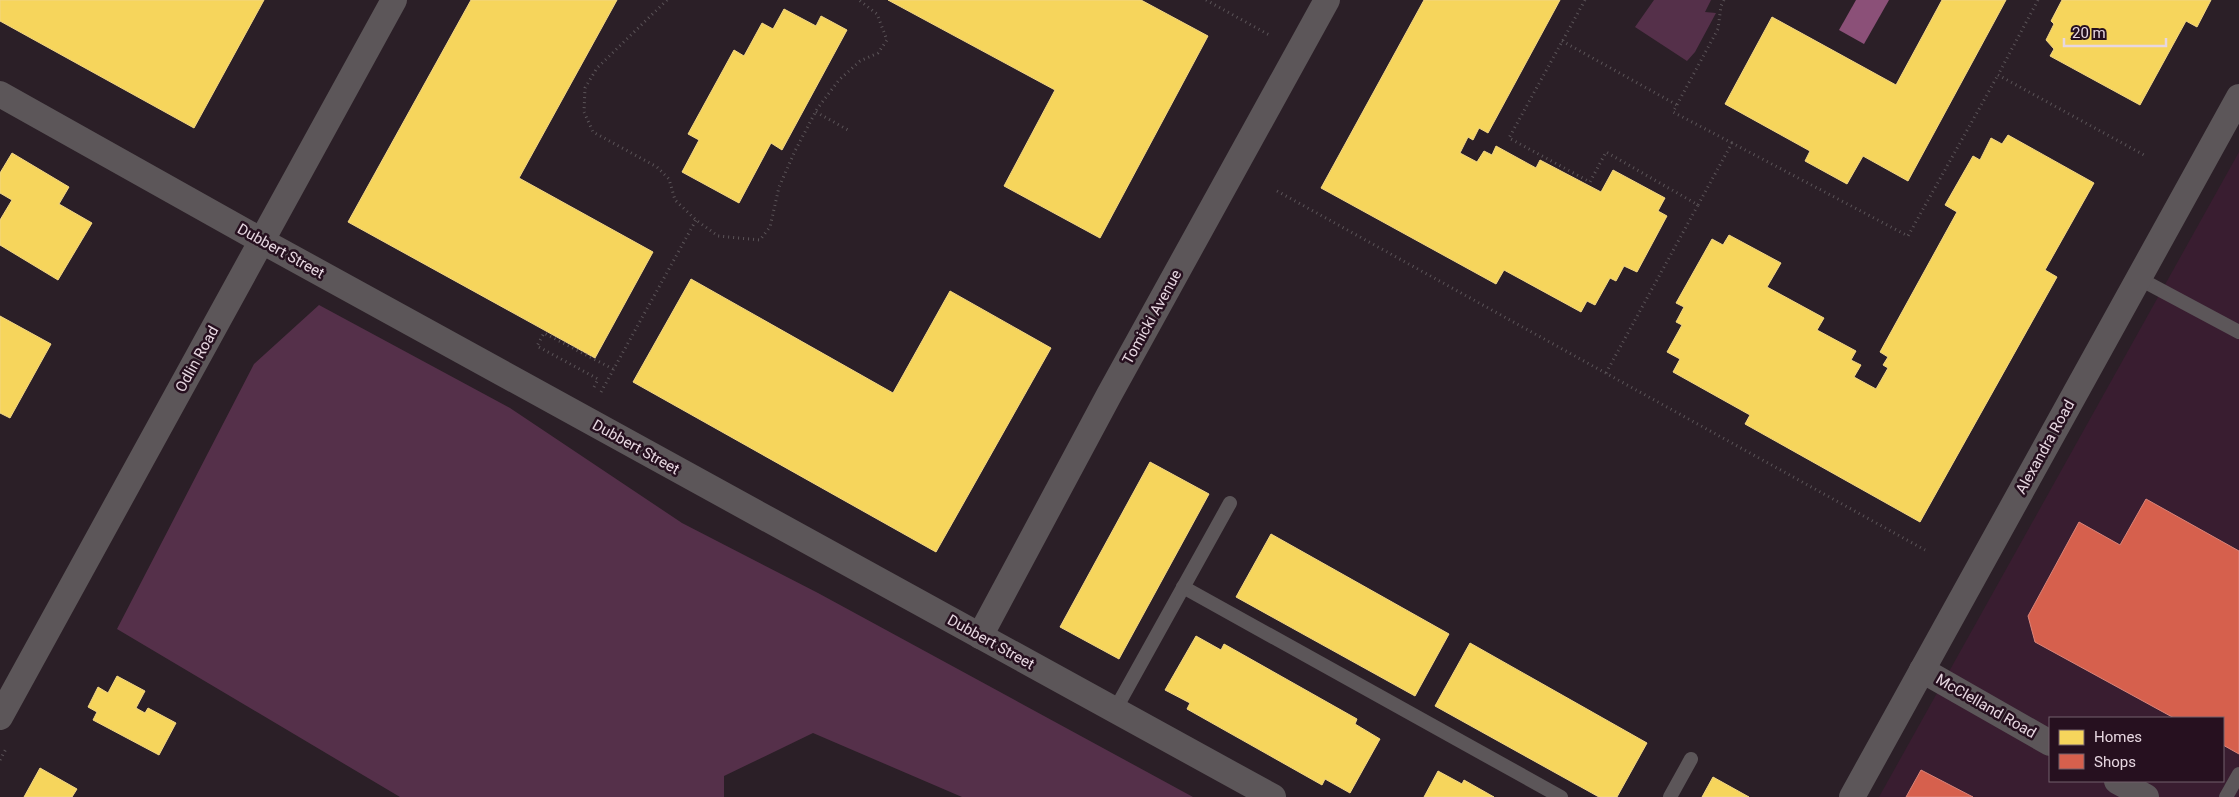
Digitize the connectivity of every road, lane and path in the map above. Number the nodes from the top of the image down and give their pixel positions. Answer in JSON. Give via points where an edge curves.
{"nodes":[{"id":1,"x":394,"y":0,"type":"edge"},
{"id":2,"x":668,"y":0,"type":"edge"},
{"id":3,"x":859,"y":0,"type":"edge"},
{"id":4,"x":1206,"y":0,"type":"edge"},
{"id":5,"x":1327,"y":0,"type":"edge"},
{"id":6,"x":1585,"y":0,"type":"edge"},
{"id":7,"x":1724,"y":0,"type":"edge"},
{"id":8,"x":2038,"y":0,"type":"edge"},
{"id":9,"x":1276,"y":39,"type":"dead end"},
{"id":10,"x":1562,"y":42,"type":"junction"},
{"id":11,"x":1998,"y":75,"type":"junction"},
{"id":12,"x":0,"y":94,"type":"edge"},
{"id":13,"x":2239,"y":97,"type":"edge"},
{"id":14,"x":1677,"y":105,"type":"junction"},
{"id":15,"x":816,"y":112,"type":"junction"},
{"id":16,"x":848,"y":130,"type":"dead end"},
{"id":17,"x":1732,"y":143,"type":"junction"},
{"id":18,"x":2144,"y":155,"type":"dead end"},
{"id":19,"x":1277,"y":191,"type":"dead end"},
{"id":20,"x":1698,"y":205,"type":"junction"},
{"id":21,"x":696,"y":220,"type":"junction"},
{"id":22,"x":262,"y":241,"type":"junction"},
{"id":23,"x":2138,"y":278,"type":"junction"},
{"id":24,"x":2239,"y":332,"type":"edge"},
{"id":25,"x":613,"y":369,"type":"junction"},
{"id":26,"x":1606,"y":373,"type":"junction"},
{"id":27,"x":592,"y":390,"type":"dead end"},
{"id":28,"x":600,"y":394,"type":"dead end"},
{"id":29,"x":1230,"y":503,"type":"dead end"},
{"id":30,"x":1925,"y":550,"type":"dead end"},
{"id":31,"x":1183,"y":587,"type":"junction"},
{"id":32,"x":980,"y":636,"type":"junction"},
{"id":33,"x":1922,"y":670,"type":"junction"},
{"id":34,"x":1116,"y":710,"type":"junction"},
{"id":35,"x":0,"y":717,"type":"edge"},
{"id":36,"x":2049,"y":742,"type":"edge"},
{"id":37,"x":1691,"y":759,"type":"dead end"},
{"id":38,"x":2239,"y":774,"type":"edge"},
{"id":39,"x":2120,"y":782,"type":"edge"},
{"id":40,"x":1273,"y":797,"type":"edge"},
{"id":41,"x":1561,"y":797,"type":"edge"},
{"id":42,"x":1670,"y":797,"type":"edge"},
{"id":43,"x":1852,"y":797,"type":"edge"},
{"id":44,"x":2146,"y":797,"type":"edge"},
{"id":45,"x":2226,"y":797,"type":"edge"}],
"edges":[{"from":1,"to":22,"type":"street","name":"Odlin Road"},
{"from":2,"to":21,"type":"path","via":[[596,68],[585,88],[584,112],[593,132],[657,167],[669,179],[675,200]]},
{"from":3,"to":15,"type":"path","via":[[877,14],[886,40],[878,53],[860,61],[839,80]]},
{"from":4,"to":9,"type":"path"},
{"from":5,"to":32,"type":"street","name":"Tomicki Avenue"},
{"from":6,"to":10,"type":"path"},
{"from":7,"to":14,"type":"path","via":[[1718,29]]},
{"from":8,"to":11,"type":"path"},
{"from":10,"to":14,"type":"path"},
{"from":10,"to":20,"type":"path","via":[[1509,138],[1590,182],[1606,152]]},
{"from":11,"to":17,"type":"path","via":[[1908,236]]},
{"from":11,"to":18,"type":"path"},
{"from":12,"to":22,"type":"street","name":"Dubbert Street"},
{"from":13,"to":23,"type":"street","name":"Alexandra Road"},
{"from":14,"to":17,"type":"path","via":[[1673,112]]},
{"from":15,"to":16,"type":"path"},
{"from":15,"to":21,"type":"path","via":[[780,187],[770,227],[760,240],[718,236]]},
{"from":17,"to":20,"type":"path"},
{"from":19,"to":26,"type":"path"},
{"from":20,"to":26,"type":"path"},
{"from":21,"to":25,"type":"path"},
{"from":22,"to":32,"type":"street","name":"Dubbert Street"},
{"from":22,"to":35,"type":"street","name":"Odlin Road"},
{"from":23,"to":24,"type":"lane"},
{"from":23,"to":33,"type":"street","name":"Alexandra Road"},
{"from":25,"to":27,"type":"path","via":[[544,333],[537,346],[598,379]]},
{"from":25,"to":28,"type":"path"},
{"from":26,"to":30,"type":"path"},
{"from":29,"to":31,"type":"lane"},
{"from":31,"to":34,"type":"lane"},
{"from":31,"to":41,"type":"lane"},
{"from":32,"to":34,"type":"street","name":"Dubbert Street"},
{"from":33,"to":36,"type":"street","name":"McClelland Road"},
{"from":33,"to":43,"type":"street","name":"Alexandra Road"},
{"from":34,"to":40,"type":"street","name":"Dubbert Street"},
{"from":37,"to":42,"type":"lane"},
{"from":38,"to":45,"type":"lane"},
{"from":39,"to":44,"type":"street"}]}
